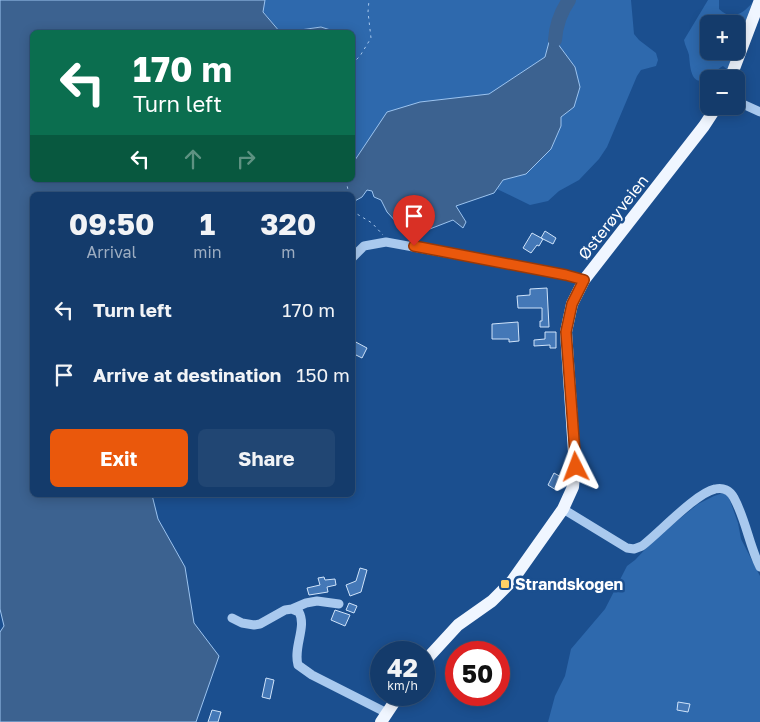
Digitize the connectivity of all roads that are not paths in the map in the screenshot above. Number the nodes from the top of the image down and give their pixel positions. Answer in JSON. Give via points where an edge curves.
{"nodes":[{"id":1,"x":760,"y":0,"type":"edge"},
{"id":2,"x":733,"y":70,"type":"edge"},
{"id":3,"x":745,"y":105,"type":"edge"},
{"id":4,"x":760,"y":112,"type":"edge"},
{"id":5,"x":711,"y":115,"type":"edge"},
{"id":6,"x":355,"y":255,"type":"edge"},
{"id":7,"x":584,"y":280,"type":"junction"},
{"id":8,"x":563,"y":509,"type":"junction"},
{"id":9,"x":760,"y":567,"type":"edge"},
{"id":10,"x":339,"y":604,"type":"dead end"},
{"id":11,"x":292,"y":610,"type":"junction"},
{"id":12,"x":232,"y":618,"type":"dead end"},
{"id":13,"x":435,"y":648,"type":"edge"},
{"id":14,"x":392,"y":706,"type":"edge"},
{"id":15,"x":384,"y":717,"type":"edge"}],
"edges":[{"from":1,"to":2,"type":"main road"},
{"from":3,"to":4,"type":"street"},
{"from":5,"to":7,"type":"main road","name":"Østerøyveien"},
{"from":6,"to":7,"type":"street","via":[[364,246],[386,242]]},
{"from":7,"to":8,"type":"main road","name":"Østerøyveien","via":[[572,304],[567,324],[576,467],[573,486]]},
{"from":8,"to":9,"type":"street","via":[[627,548],[634,549],[642,546],[696,499],[714,489],[724,488],[737,503]]},
{"from":8,"to":13,"type":"main road","name":"Østerøyveien","via":[[508,586],[458,625]]},
{"from":10,"to":11,"type":"street","via":[[317,601]]},
{"from":11,"to":12,"type":"street","via":[[285,610],[254,625]]},
{"from":11,"to":15,"type":"street","via":[[299,612],[302,619],[296,648],[298,665]]},
{"from":14,"to":15,"type":"main road"}]}
